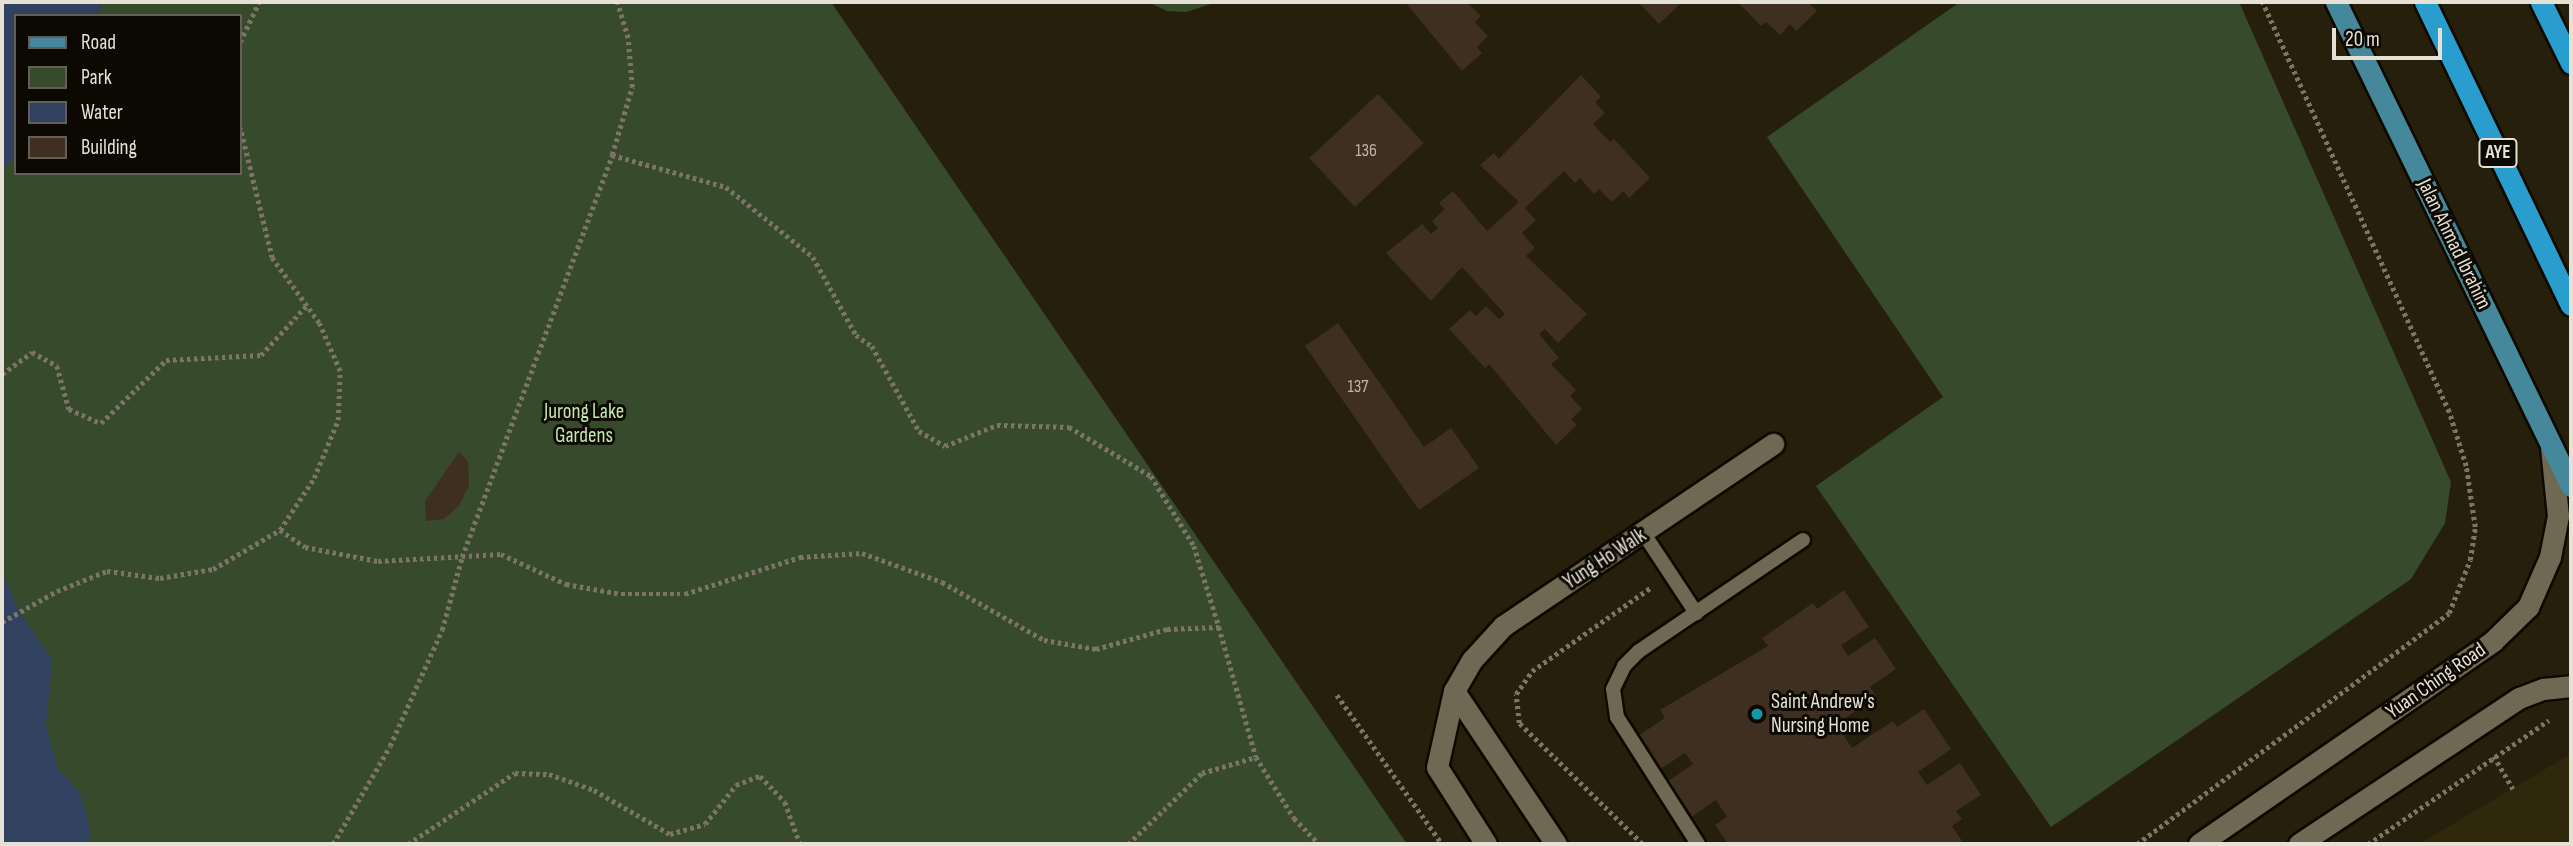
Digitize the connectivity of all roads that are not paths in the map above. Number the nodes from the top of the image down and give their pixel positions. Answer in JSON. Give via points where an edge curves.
{"nodes":[{"id":1,"x":2336,"y":2,"type":"edge"},
{"id":2,"x":2425,"y":2,"type":"edge"},
{"id":3,"x":2541,"y":2,"type":"edge"},
{"id":4,"x":2571,"y":63,"type":"edge"},
{"id":5,"x":2571,"y":305,"type":"edge"},
{"id":6,"x":2551,"y":443,"type":"junction"},
{"id":7,"x":1773,"y":444,"type":"dead end"},
{"id":8,"x":2571,"y":486,"type":"edge"},
{"id":9,"x":1644,"y":534,"type":"junction"},
{"id":10,"x":1803,"y":540,"type":"dead end"},
{"id":11,"x":1696,"y":613,"type":"junction"},
{"id":12,"x":2571,"y":687,"type":"edge"},
{"id":13,"x":1454,"y":691,"type":"junction"},
{"id":14,"x":1486,"y":844,"type":"edge"},
{"id":15,"x":1556,"y":844,"type":"edge"},
{"id":16,"x":1699,"y":844,"type":"edge"},
{"id":17,"x":2200,"y":844,"type":"edge"},
{"id":18,"x":2300,"y":844,"type":"edge"}],
"edges":[{"from":1,"to":6,"type":"main road","name":"Jalan Ahmad Ibrahim"},
{"from":2,"to":5,"type":"highway","number":"AYE"},
{"from":3,"to":4,"type":"highway"},
{"from":6,"to":8,"type":"main road","name":"Jalan Ahmad Ibrahim"},
{"from":6,"to":17,"type":"street","name":"Yuan Ching Road","via":[[2558,516],[2550,557],[2528,607],[2493,641]]},
{"from":7,"to":9,"type":"street","name":"Yung Ho Walk"},
{"from":9,"to":11,"type":"lane"},
{"from":9,"to":13,"type":"street","name":"Yung Ho Walk","via":[[1503,626],[1472,660]]},
{"from":10,"to":11,"type":"lane"},
{"from":11,"to":16,"type":"lane","via":[[1639,651],[1624,666],[1612,689],[1616,717]]},
{"from":12,"to":18,"type":"street","via":[[2543,689],[2519,698]]},
{"from":13,"to":14,"type":"street","name":"Yung Ho Walk","via":[[1437,767]]},
{"from":13,"to":15,"type":"street"}]}
